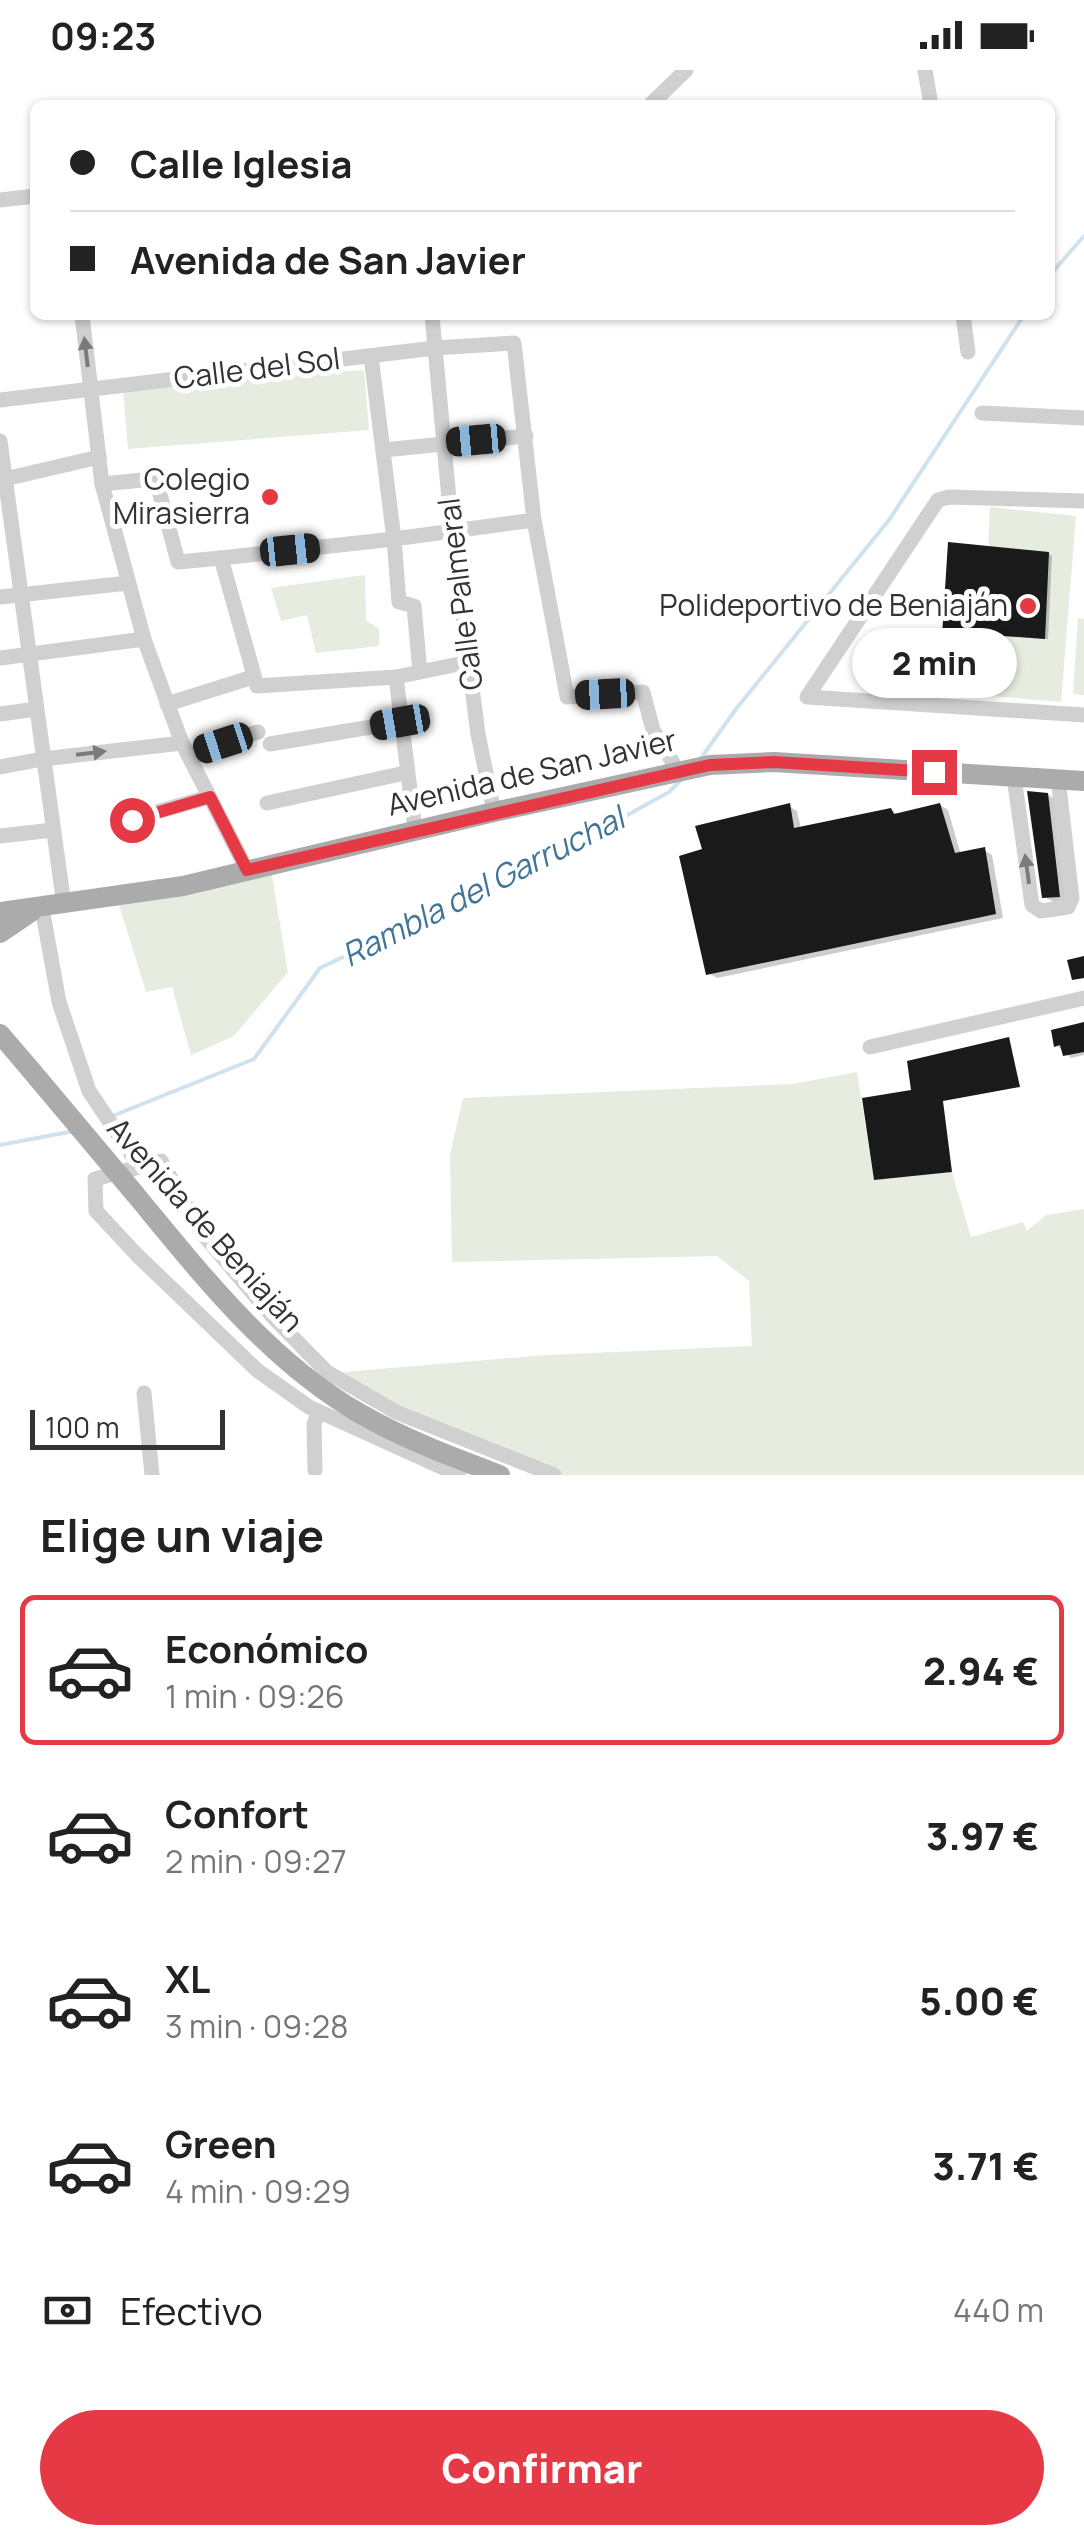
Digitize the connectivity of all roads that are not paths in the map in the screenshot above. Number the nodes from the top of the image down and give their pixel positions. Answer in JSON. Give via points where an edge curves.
{"nodes":[{"id":1,"x":686,"y":70,"type":"edge"},
{"id":2,"x":925,"y":70,"type":"edge"},
{"id":3,"x":655,"y":100,"type":"edge"},
{"id":4,"x":929,"y":100,"type":"edge"},
{"id":5,"x":30,"y":197,"type":"edge"},
{"id":6,"x":0,"y":200,"type":"edge"},
{"id":7,"x":82,"y":320,"type":"edge"},
{"id":8,"x":432,"y":320,"type":"edge"},
{"id":9,"x":963,"y":320,"type":"edge"},
{"id":10,"x":435,"y":348,"type":"junction"},
{"id":11,"x":968,"y":352,"type":"dead end"},
{"id":12,"x":372,"y":356,"type":"junction"},
{"id":13,"x":90,"y":390,"type":"junction"},
{"id":14,"x":0,"y":400,"type":"edge"},
{"id":15,"x":982,"y":414,"type":"dead end"},
{"id":16,"x":1084,"y":418,"type":"edge"},
{"id":17,"x":526,"y":436,"type":"junction"},
{"id":18,"x":0,"y":441,"type":"edge"},
{"id":19,"x":446,"y":443,"type":"junction"},
{"id":20,"x":383,"y":450,"type":"junction"},
{"id":21,"x":99,"y":457,"type":"junction"},
{"id":22,"x":5,"y":479,"type":"junction"},
{"id":23,"x":102,"y":484,"type":"junction"},
{"id":24,"x":1084,"y":501,"type":"edge"},
{"id":25,"x":534,"y":520,"type":"junction"},
{"id":26,"x":452,"y":531,"type":"junction"},
{"id":27,"x":394,"y":539,"type":"junction"},
{"id":28,"x":221,"y":558,"type":"junction"},
{"id":29,"x":128,"y":583,"type":"junction"},
{"id":30,"x":21,"y":595,"type":"junction"},
{"id":31,"x":0,"y":597,"type":"edge"},
{"id":32,"x":144,"y":639,"type":"junction"},
{"id":33,"x":29,"y":654,"type":"junction"},
{"id":34,"x":0,"y":658,"type":"edge"},
{"id":35,"x":469,"y":662,"type":"junction"},
{"id":36,"x":420,"y":672,"type":"junction"},
{"id":37,"x":396,"y":676,"type":"junction"},
{"id":38,"x":255,"y":681,"type":"junction"},
{"id":39,"x":166,"y":704,"type":"junction"},
{"id":40,"x":36,"y":709,"type":"junction"},
{"id":41,"x":0,"y":714,"type":"edge"},
{"id":42,"x":1084,"y":715,"type":"edge"},
{"id":43,"x":400,"y":722,"type":"junction"},
{"id":44,"x":185,"y":749,"type":"junction"},
{"id":45,"x":43,"y":759,"type":"junction"},
{"id":46,"x":0,"y":768,"type":"edge"},
{"id":47,"x":678,"y":771,"type":"junction"},
{"id":48,"x":405,"y":773,"type":"junction"},
{"id":49,"x":1014,"y":777,"type":"junction"},
{"id":50,"x":1058,"y":780,"type":"junction"},
{"id":51,"x":1084,"y":781,"type":"edge"},
{"id":52,"x":210,"y":797,"type":"junction"},
{"id":53,"x":267,"y":803,"type":"dead end"},
{"id":54,"x":494,"y":812,"type":"junction"},
{"id":55,"x":132,"y":820,"type":"dead end"},
{"id":56,"x":53,"y":830,"type":"junction"},
{"id":57,"x":414,"y":830,"type":"junction"},
{"id":58,"x":0,"y":836,"type":"edge"},
{"id":59,"x":247,"y":870,"type":"junction"},
{"id":60,"x":64,"y":904,"type":"junction"},
{"id":61,"x":42,"y":908,"type":"junction"},
{"id":62,"x":0,"y":912,"type":"edge"},
{"id":63,"x":0,"y":933,"type":"edge"},
{"id":64,"x":1084,"y":998,"type":"edge"},
{"id":65,"x":0,"y":1034,"type":"edge"},
{"id":66,"x":870,"y":1047,"type":"dead end"},
{"id":67,"x":140,"y":1167,"type":"junction"},
{"id":68,"x":144,"y":1393,"type":"dead end"},
{"id":69,"x":318,"y":1412,"type":"junction"},
{"id":70,"x":315,"y":1470,"type":"dead end"},
{"id":71,"x":152,"y":1475,"type":"edge"},
{"id":72,"x":459,"y":1475,"type":"edge"},
{"id":73,"x":500,"y":1475,"type":"edge"},
{"id":74,"x":554,"y":1475,"type":"edge"}],
"edges":[{"from":1,"to":3,"type":"street"},
{"from":2,"to":4,"type":"street"},
{"from":5,"to":6,"type":"street"},
{"from":13,"to":7,"type":"street","one_way":true},
{"from":8,"to":10,"type":"street","name":"Calle Palmeral"},
{"from":9,"to":11,"type":"street"},
{"from":10,"to":12,"type":"street","name":"Calle del Sol"},
{"from":10,"to":17,"type":"street","name":"Calle del Sol","via":[[514,343]]},
{"from":10,"to":19,"type":"street","name":"Calle Palmeral"},
{"from":12,"to":13,"type":"street","name":"Calle del Sol"},
{"from":12,"to":20,"type":"street"},
{"from":13,"to":14,"type":"street","name":"Calle del Sol"},
{"from":13,"to":21,"type":"street"},
{"from":15,"to":16,"type":"street"},
{"from":17,"to":19,"type":"street"},
{"from":17,"to":25,"type":"street"},
{"from":18,"to":22,"type":"street"},
{"from":19,"to":20,"type":"street"},
{"from":19,"to":26,"type":"street","name":"Calle Palmeral"},
{"from":20,"to":27,"type":"street"},
{"from":21,"to":22,"type":"street"},
{"from":21,"to":23,"type":"street"},
{"from":22,"to":30,"type":"street"},
{"from":23,"to":28,"type":"street","via":[[153,479],[178,562]]},
{"from":23,"to":29,"type":"street"},
{"from":24,"to":42,"type":"street","via":[[943,497],[806,697]]},
{"from":25,"to":26,"type":"street"},
{"from":25,"to":47,"type":"street","via":[[567,697],[643,692],[653,730]]},
{"from":26,"to":27,"type":"street"},
{"from":26,"to":35,"type":"street","name":"Calle Palmeral"},
{"from":27,"to":28,"type":"street"},
{"from":27,"to":36,"type":"street","via":[[399,602],[414,606]]},
{"from":28,"to":38,"type":"street"},
{"from":29,"to":30,"type":"street"},
{"from":29,"to":32,"type":"street"},
{"from":30,"to":31,"type":"street"},
{"from":30,"to":33,"type":"street"},
{"from":32,"to":33,"type":"street"},
{"from":32,"to":39,"type":"street"},
{"from":33,"to":34,"type":"street"},
{"from":33,"to":40,"type":"street"},
{"from":35,"to":36,"type":"street"},
{"from":35,"to":54,"type":"street","name":"Calle Palmeral"},
{"from":36,"to":37,"type":"street"},
{"from":37,"to":38,"type":"street"},
{"from":37,"to":43,"type":"street"},
{"from":38,"to":39,"type":"street"},
{"from":39,"to":44,"type":"street"},
{"from":40,"to":41,"type":"street"},
{"from":40,"to":45,"type":"street"},
{"from":43,"to":44,"type":"street"},
{"from":43,"to":48,"type":"street"},
{"from":45,"to":44,"type":"street","one_way":true},
{"from":44,"to":52,"type":"street"},
{"from":45,"to":46,"type":"street"},
{"from":45,"to":56,"type":"street"},
{"from":47,"to":49,"type":"main road","name":"Avenida de San Javier","via":[[774,762]]},
{"from":47,"to":54,"type":"main road","name":"Avenida de San Javier"},
{"from":48,"to":53,"type":"street"},
{"from":48,"to":57,"type":"street"},
{"from":49,"to":50,"type":"main road","name":"Avenida de San Javier"},
{"from":50,"to":49,"type":"street","one_way":true,"via":[[1072,898],[1068,906],[1041,910],[1032,905]]},
{"from":50,"to":51,"type":"main road","name":"Avenida de San Javier"},
{"from":52,"to":55,"type":"street"},
{"from":52,"to":59,"type":"street"},
{"from":54,"to":57,"type":"main road","name":"Avenida de San Javier"},
{"from":56,"to":58,"type":"street"},
{"from":56,"to":60,"type":"street"},
{"from":57,"to":59,"type":"main road","name":"Avenida de San Javier"},
{"from":59,"to":60,"type":"main road","name":"Avenida de San Javier"},
{"from":60,"to":61,"type":"main road","name":"Avenida de San Javier"},
{"from":61,"to":62,"type":"main road","name":"Avenida de San Javier"},
{"from":61,"to":63,"type":"main road"},
{"from":61,"to":67,"type":"street","via":[[58,1002],[89,1091]]},
{"from":64,"to":66,"type":"street"},
{"from":65,"to":73,"type":"main road","name":"Avenida de Beniaján","bridge":true,"via":[[235,1311],[310,1380],[398,1434]]},
{"from":67,"to":69,"type":"street","via":[[94,1180],[96,1211],[258,1371]]},
{"from":67,"to":74,"type":"street","via":[[161,1161],[201,1232],[328,1372],[396,1412]]},
{"from":68,"to":71,"type":"street"},
{"from":69,"to":70,"type":"street"},
{"from":69,"to":72,"type":"street"}]}
